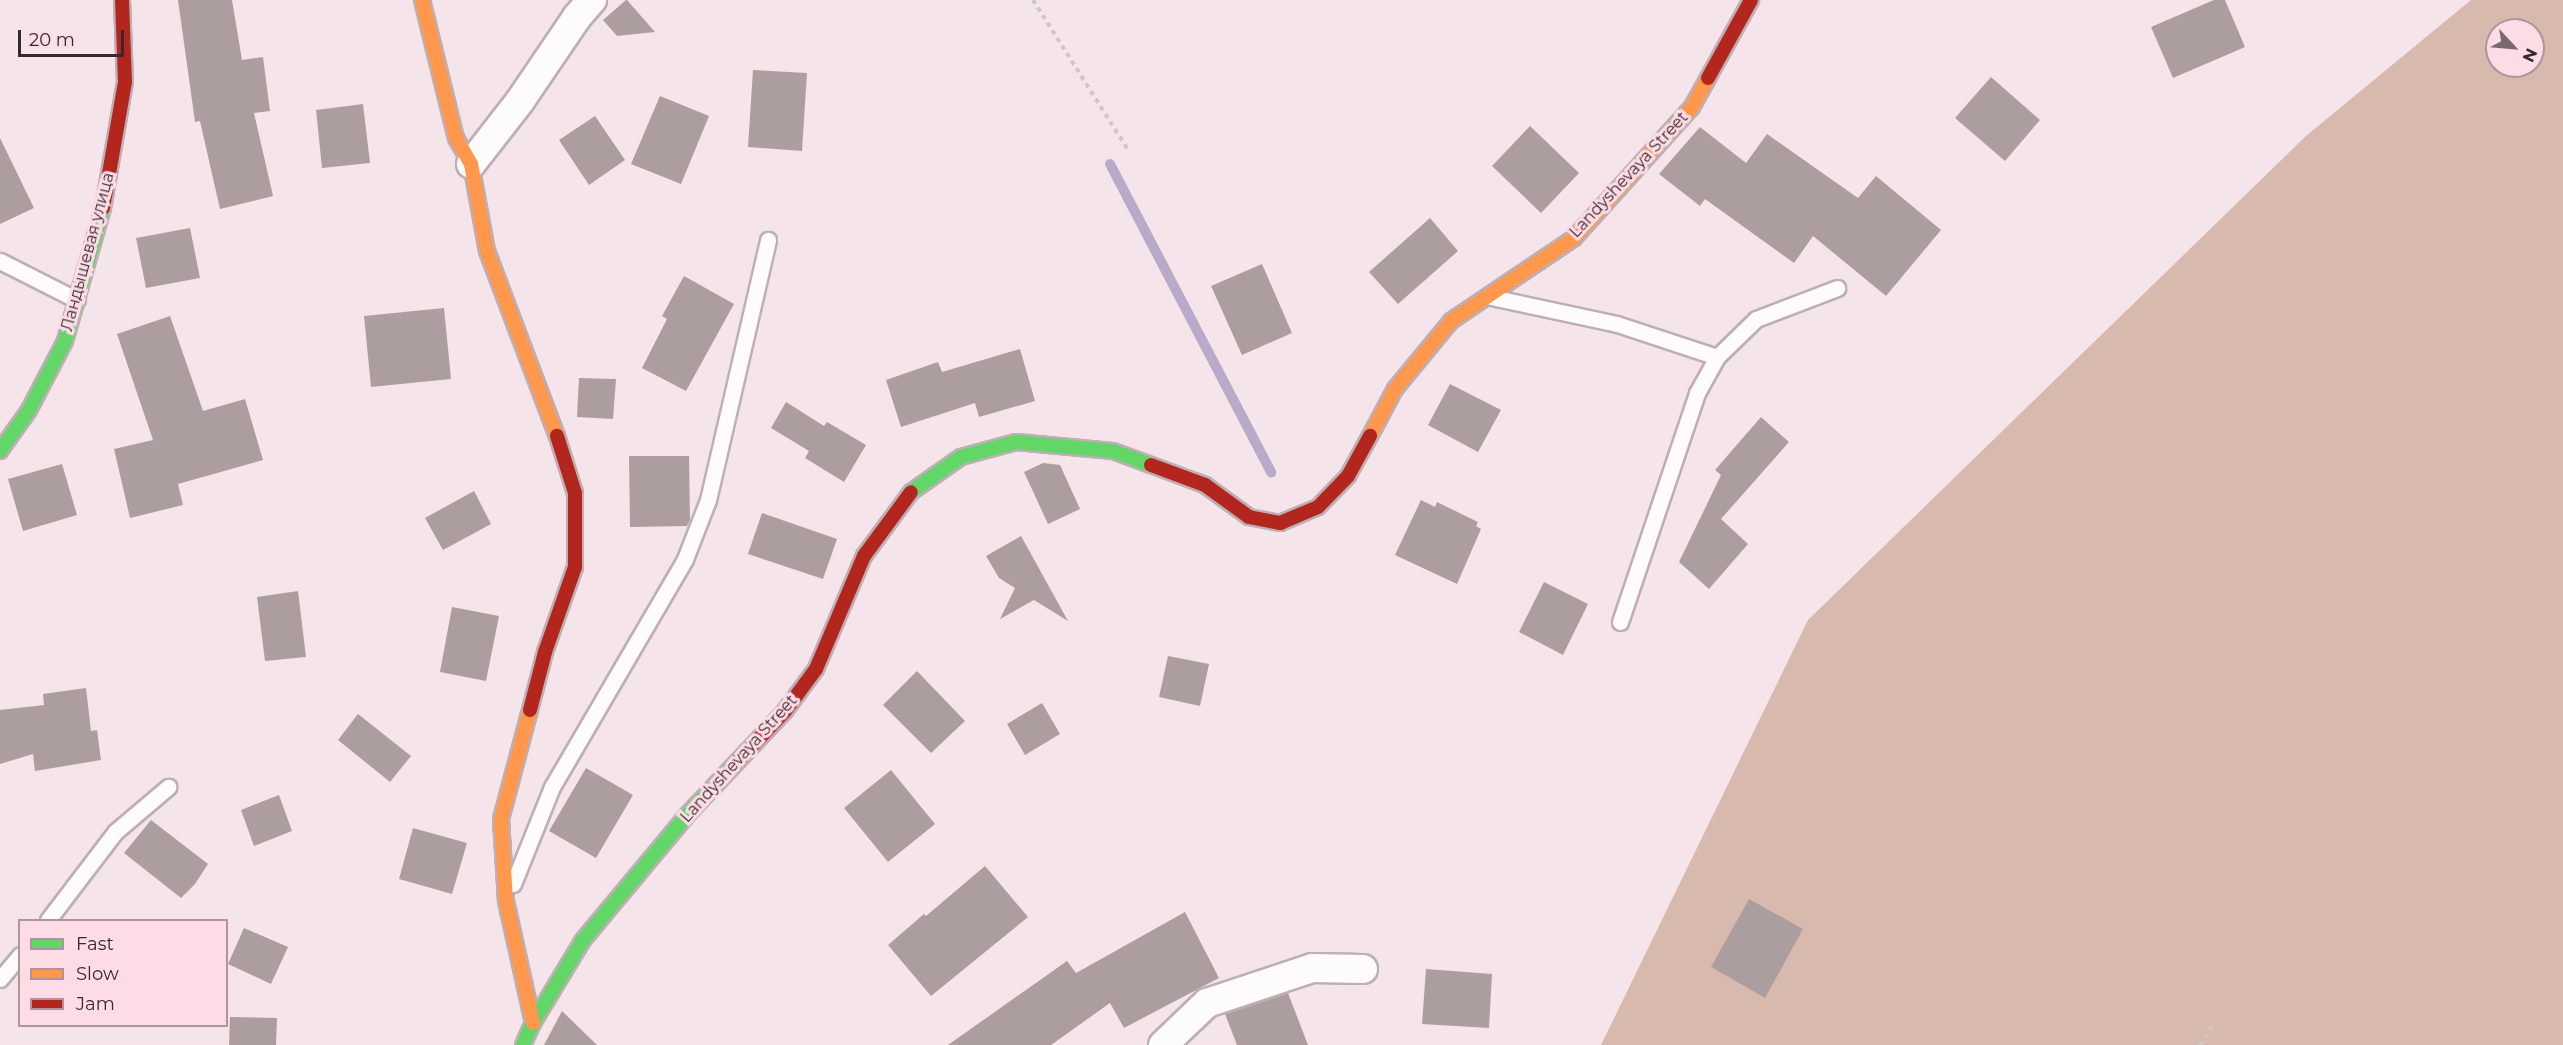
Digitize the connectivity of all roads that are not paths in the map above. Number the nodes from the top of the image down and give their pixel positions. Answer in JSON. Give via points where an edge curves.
{"nodes":[{"id":1,"x":122,"y":0,"type":"edge"},
{"id":2,"x":422,"y":0,"type":"edge"},
{"id":3,"x":592,"y":0,"type":"edge"},
{"id":4,"x":1751,"y":0,"type":"edge"},
{"id":5,"x":471,"y":164,"type":"junction"},
{"id":6,"x":768,"y":240,"type":"dead end"},
{"id":7,"x":0,"y":261,"type":"edge"},
{"id":8,"x":1837,"y":288,"type":"dead end"},
{"id":9,"x":1485,"y":296,"type":"junction"},
{"id":10,"x":77,"y":300,"type":"junction"},
{"id":11,"x":1717,"y":357,"type":"junction"},
{"id":12,"x":0,"y":451,"type":"edge"},
{"id":13,"x":1620,"y":622,"type":"dead end"},
{"id":14,"x":168,"y":787,"type":"dead end"},
{"id":15,"x":506,"y":901,"type":"junction"},
{"id":16,"x":50,"y":919,"type":"edge"},
{"id":17,"x":18,"y":957,"type":"edge"},
{"id":18,"x":1363,"y":969,"type":"dead end"},
{"id":19,"x":0,"y":979,"type":"edge"},
{"id":20,"x":533,"y":1023,"type":"junction"},
{"id":21,"x":523,"y":1045,"type":"edge"},
{"id":22,"x":1162,"y":1045,"type":"edge"}],
"edges":[{"from":1,"to":10,"type":"street","name":"Ландышевая улица","via":[[125,82],[104,203]]},
{"from":2,"to":5,"type":"street","via":[[456,138]]},
{"from":3,"to":5,"type":"street"},
{"from":4,"to":9,"type":"street","name":"Landyshevaya Street","via":[[1692,107],[1643,164],[1574,238]]},
{"from":5,"to":15,"type":"street","via":[[487,251],[575,493],[575,567],[545,652],[501,819]]},
{"from":6,"to":15,"type":"lane","via":[[708,500],[685,559],[552,787]]},
{"from":7,"to":10,"type":"lane"},
{"from":8,"to":11,"type":"lane","via":[[1755,319]]},
{"from":9,"to":11,"type":"lane","via":[[1617,324]]},
{"from":9,"to":20,"type":"street","name":"Landyshevaya Street","via":[[1451,321],[1395,389],[1348,476],[1318,507],[1280,523],[1249,518],[1205,485],[1113,451],[1016,442],[961,457],[909,494],[864,556],[816,669],[786,711],[688,814],[583,940]]},
{"from":10,"to":12,"type":"street","name":"Ландышевая улица","via":[[66,341],[30,410]]},
{"from":11,"to":13,"type":"lane","via":[[1696,393]]},
{"from":14,"to":16,"type":"lane","via":[[115,832]]},
{"from":15,"to":20,"type":"street"},
{"from":17,"to":19,"type":"lane"},
{"from":18,"to":22,"type":"street","via":[[1312,968],[1207,1003]]},
{"from":20,"to":21,"type":"street","name":"Landyshevaya Street"}]}
